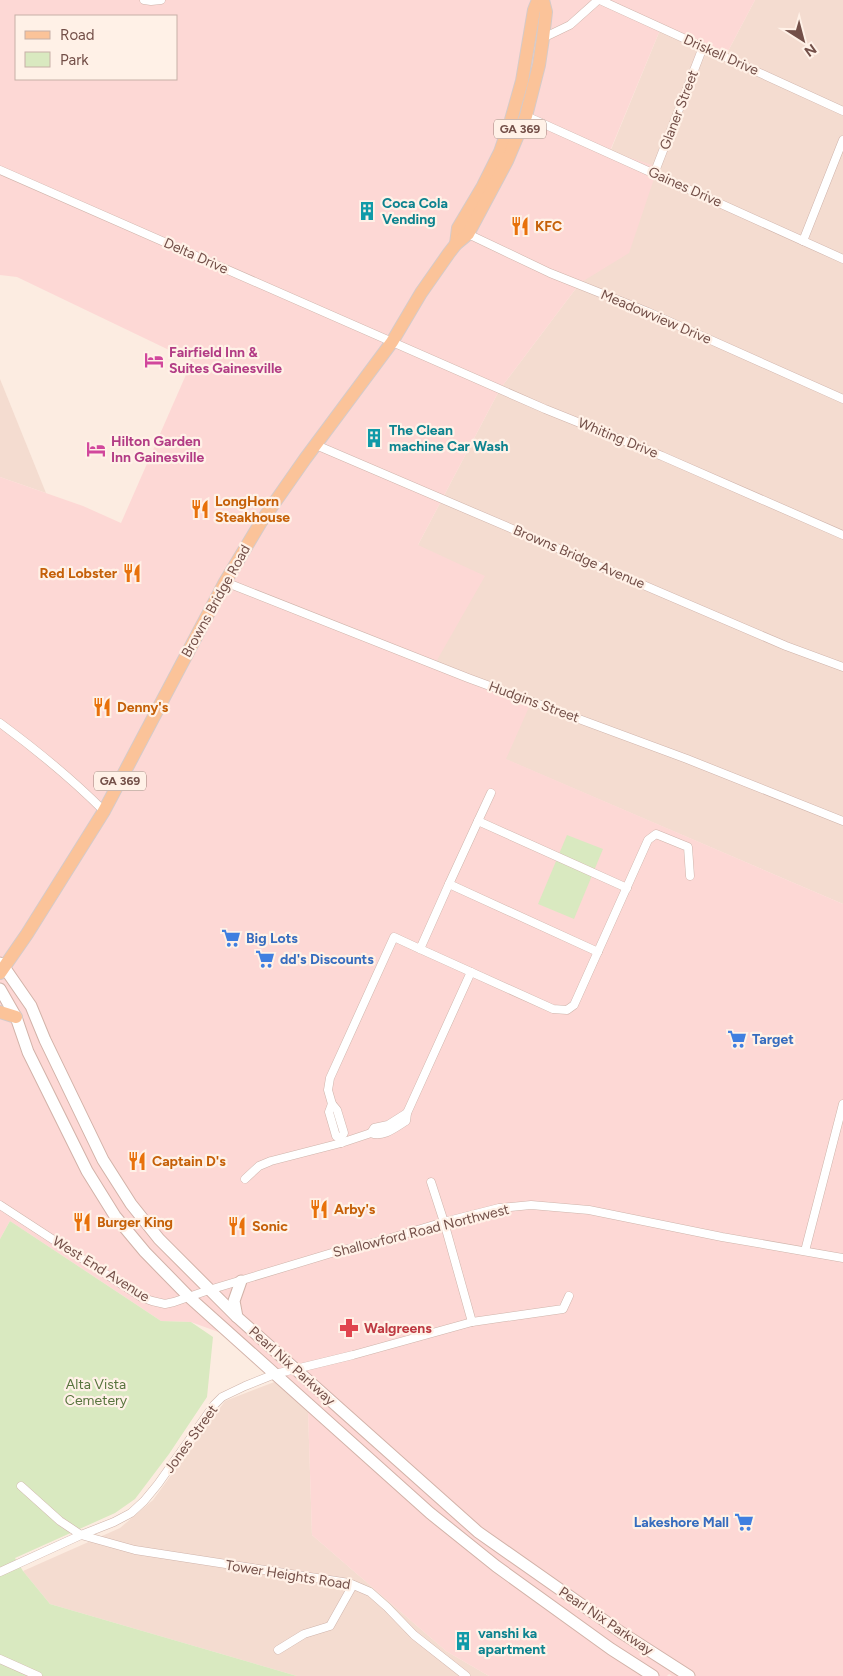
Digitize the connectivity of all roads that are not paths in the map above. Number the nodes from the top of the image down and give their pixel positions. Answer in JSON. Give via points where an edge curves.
{"nodes":[{"id":1,"x":144,"y":0,"type":"edge"},
{"id":2,"x":161,"y":0,"type":"edge"},
{"id":3,"x":538,"y":0,"type":"edge"},
{"id":4,"x":543,"y":0,"type":"edge"},
{"id":5,"x":599,"y":0,"type":"edge"},
{"id":6,"x":543,"y":38,"type":"junction"},
{"id":7,"x":703,"y":47,"type":"junction"},
{"id":8,"x":843,"y":111,"type":"edge"},
{"id":9,"x":526,"y":116,"type":"junction"},
{"id":10,"x":843,"y":140,"type":"edge"},
{"id":11,"x":0,"y":170,"type":"edge"},
{"id":12,"x":654,"y":174,"type":"junction"},
{"id":13,"x":468,"y":234,"type":"junction"},
{"id":14,"x":803,"y":241,"type":"junction"},
{"id":15,"x":456,"y":244,"type":"junction"},
{"id":16,"x":843,"y":259,"type":"edge"},
{"id":17,"x":392,"y":342,"type":"junction"},
{"id":18,"x":843,"y":399,"type":"edge"},
{"id":19,"x":316,"y":445,"type":"junction"},
{"id":20,"x":843,"y":535,"type":"edge"},
{"id":21,"x":225,"y":582,"type":"junction"},
{"id":22,"x":843,"y":668,"type":"edge"},
{"id":23,"x":0,"y":724,"type":"edge"},
{"id":24,"x":491,"y":793,"type":"dead end"},
{"id":25,"x":104,"y":811,"type":"junction"},
{"id":26,"x":478,"y":821,"type":"junction"},
{"id":27,"x":843,"y":821,"type":"edge"},
{"id":28,"x":690,"y":876,"type":"dead end"},
{"id":29,"x":449,"y":884,"type":"junction"},
{"id":30,"x":627,"y":888,"type":"junction"},
{"id":31,"x":420,"y":949,"type":"junction"},
{"id":32,"x":598,"y":952,"type":"junction"},
{"id":33,"x":1,"y":968,"type":"edge"},
{"id":34,"x":471,"y":972,"type":"junction"},
{"id":35,"x":0,"y":990,"type":"edge"},
{"id":36,"x":0,"y":1012,"type":"edge"},
{"id":37,"x":16,"y":1017,"type":"junction"},
{"id":38,"x":843,"y":1104,"type":"edge"},
{"id":39,"x":340,"y":1141,"type":"junction"},
{"id":40,"x":245,"y":1179,"type":"dead end"},
{"id":41,"x":431,"y":1182,"type":"dead end"},
{"id":42,"x":0,"y":1205,"type":"edge"},
{"id":43,"x":444,"y":1222,"type":"junction"},
{"id":44,"x":805,"y":1250,"type":"junction"},
{"id":45,"x":843,"y":1258,"type":"edge"},
{"id":46,"x":241,"y":1281,"type":"junction"},
{"id":47,"x":209,"y":1290,"type":"junction"},
{"id":48,"x":569,"y":1296,"type":"dead end"},
{"id":49,"x":189,"y":1297,"type":"junction"},
{"id":50,"x":237,"y":1317,"type":"junction"},
{"id":51,"x":472,"y":1322,"type":"junction"},
{"id":52,"x":297,"y":1369,"type":"junction"},
{"id":53,"x":275,"y":1374,"type":"junction"},
{"id":54,"x":21,"y":1486,"type":"dead end"},
{"id":55,"x":82,"y":1535,"type":"junction"},
{"id":56,"x":0,"y":1572,"type":"edge"},
{"id":57,"x":353,"y":1585,"type":"junction"},
{"id":58,"x":278,"y":1650,"type":"dead end"},
{"id":59,"x":0,"y":1659,"type":"edge"},
{"id":60,"x":38,"y":1676,"type":"edge"},
{"id":61,"x":466,"y":1676,"type":"edge"},
{"id":62,"x":653,"y":1676,"type":"edge"},
{"id":63,"x":689,"y":1676,"type":"edge"}],
"edges":[{"from":1,"to":2,"type":"street"},
{"from":3,"to":15,"type":"main road","name":"Browns Bridge Road","number":"GA 369","via":[[511,120],[500,152],[458,228]]},
{"from":4,"to":6,"type":"main road","name":"Browns Bridge Road","number":"GA 369","via":[[546,12]]},
{"from":5,"to":6,"type":"street","via":[[570,25]]},
{"from":5,"to":7,"type":"street","name":"Driskell Drive"},
{"from":6,"to":9,"type":"main road","name":"Browns Bridge Road","number":"GA 369"},
{"from":7,"to":8,"type":"street","name":"Driskell Drive"},
{"from":7,"to":12,"type":"street","name":"Glaner Street"},
{"from":9,"to":12,"type":"street","name":"Gaines Drive"},
{"from":9,"to":13,"type":"main road","name":"Browns Bridge Road","number":"GA 369","via":[[507,161]]},
{"from":10,"to":14,"type":"street"},
{"from":11,"to":17,"type":"street","name":"Delta Drive"},
{"from":12,"to":14,"type":"street","name":"Gaines Drive"},
{"from":13,"to":15,"type":"main road","name":"Browns Bridge Road","number":"GA 369"},
{"from":13,"to":18,"type":"street","name":"Meadowview Drive","via":[[550,273],[648,312]]},
{"from":14,"to":16,"type":"street","name":"Gaines Drive"},
{"from":15,"to":17,"type":"main road","name":"Browns Bridge Road","number":"GA 369","via":[[421,293]]},
{"from":17,"to":19,"type":"main road","name":"Browns Bridge Road","number":"GA 369"},
{"from":17,"to":20,"type":"street","name":"Whiting Drive"},
{"from":19,"to":21,"type":"main road","name":"Browns Bridge Road","number":"GA 369","via":[[261,522]]},
{"from":19,"to":22,"type":"street","name":"Browns Bridge Avenue"},
{"from":21,"to":25,"type":"main road","name":"Browns Bridge Road","number":"GA 369"},
{"from":21,"to":27,"type":"street","name":"Hudgins Street"},
{"from":23,"to":25,"type":"street","via":[[52,762]]},
{"from":24,"to":26,"type":"street"},
{"from":25,"to":33,"type":"main road","name":"Browns Bridge Road","number":"GA 369","via":[[27,934]]},
{"from":26,"to":29,"type":"street"},
{"from":26,"to":30,"type":"street"},
{"from":28,"to":30,"type":"street","via":[[688,847],[656,834],[648,840]]},
{"from":29,"to":31,"type":"street"},
{"from":29,"to":32,"type":"street"},
{"from":30,"to":32,"type":"street"},
{"from":31,"to":34,"type":"street"},
{"from":31,"to":39,"type":"street","via":[[394,937],[330,1078],[328,1090],[337,1110],[336,1122],[344,1133]]},
{"from":32,"to":34,"type":"street","via":[[574,1005],[567,1010],[553,1009]]},
{"from":33,"to":47,"type":"main road","name":"Pearl Nix Parkway","via":[[31,1006],[103,1160],[127,1198],[159,1239]]},
{"from":34,"to":39,"type":"street","via":[[406,1121],[375,1135],[371,1133]]},
{"from":35,"to":37,"type":"main road","name":"Pearl Nix Parkway"},
{"from":36,"to":37,"type":"main road"},
{"from":37,"to":49,"type":"main road","name":"Pearl Nix Parkway","via":[[27,1048],[95,1184],[115,1216]]},
{"from":38,"to":44,"type":"street"},
{"from":39,"to":40,"type":"street","via":[[271,1161]]},
{"from":41,"to":43,"type":"street"},
{"from":42,"to":49,"type":"street","name":"West End Avenue","via":[[140,1297],[165,1304]]},
{"from":43,"to":44,"type":"street","name":"Shallowford Road Northwest","via":[[499,1208],[558,1206]]},
{"from":43,"to":46,"type":"street","name":"Shallowford Road Northwest"},
{"from":43,"to":51,"type":"street"},
{"from":44,"to":45,"type":"street","name":"Shallowford Road Northwest"},
{"from":46,"to":47,"type":"street","name":"Shallowford Road Northwest"},
{"from":46,"to":50,"type":"main road","via":[[234,1301]]},
{"from":47,"to":49,"type":"street","name":"West End Avenue"},
{"from":47,"to":50,"type":"main road","name":"Pearl Nix Parkway"},
{"from":48,"to":51,"type":"street","name":"Jones Street","via":[[563,1309]]},
{"from":49,"to":53,"type":"main road","name":"Pearl Nix Parkway"},
{"from":50,"to":52,"type":"main road","name":"Pearl Nix Parkway"},
{"from":51,"to":52,"type":"street","name":"Jones Street"},
{"from":52,"to":53,"type":"street","name":"Jones Street"},
{"from":52,"to":63,"type":"main road","name":"Pearl Nix Parkway","via":[[478,1532]]},
{"from":53,"to":55,"type":"street","name":"Jones Street","via":[[222,1397],[144,1501],[131,1513]]},
{"from":53,"to":62,"type":"main road","name":"Pearl Nix Parkway","via":[[430,1513],[496,1566]]},
{"from":54,"to":55,"type":"street","name":"Tower Heights Road","via":[[60,1521]]},
{"from":55,"to":56,"type":"street","name":"Jones Street"},
{"from":55,"to":57,"type":"street","name":"Tower Heights Road","via":[[135,1550]]},
{"from":57,"to":58,"type":"street","via":[[330,1626],[304,1634]]},
{"from":57,"to":61,"type":"street","name":"Tower Heights Road","via":[[370,1592],[414,1634]]},
{"from":59,"to":60,"type":"street"}]}
